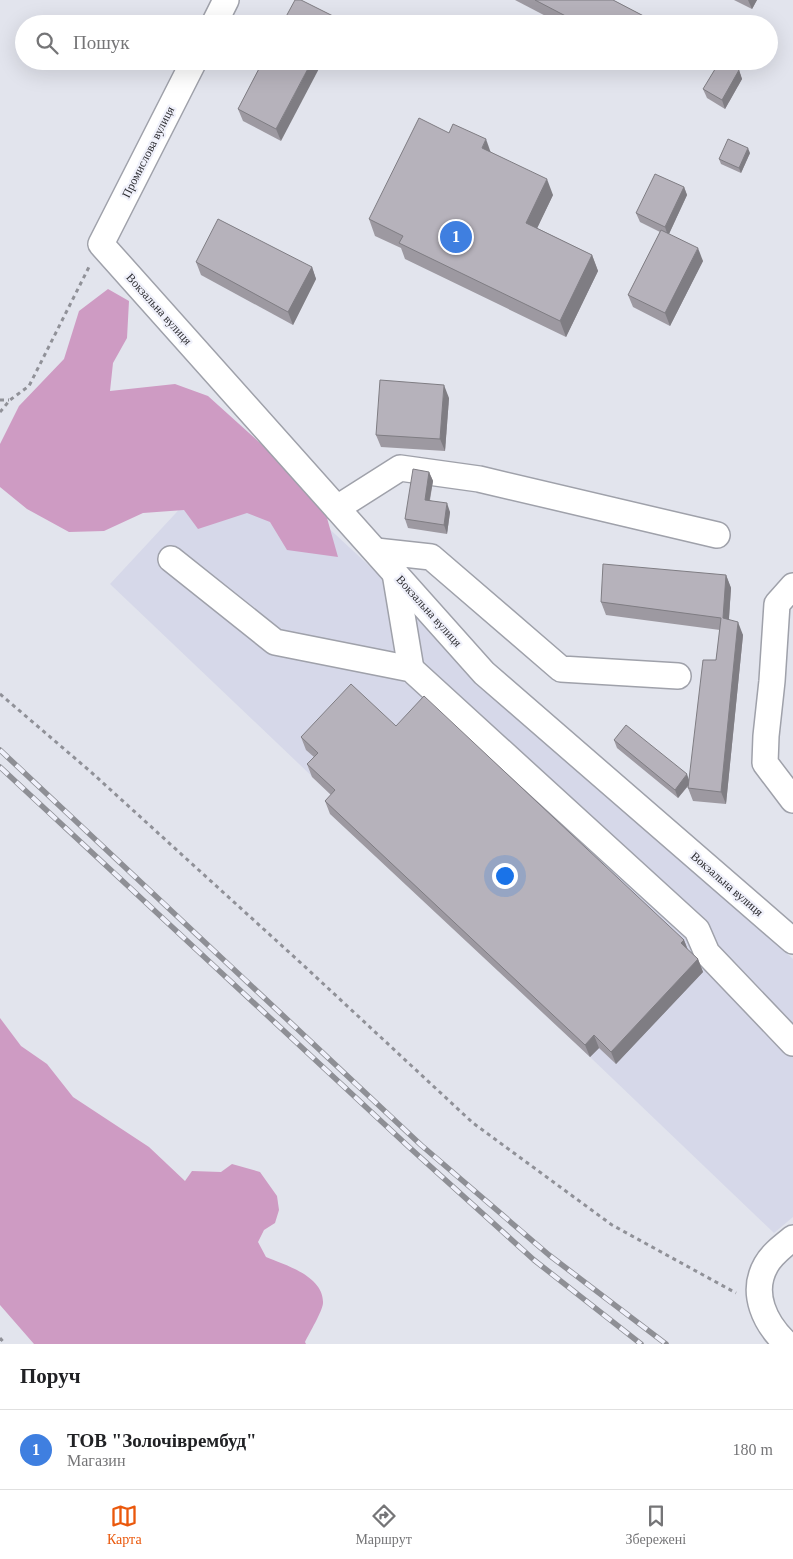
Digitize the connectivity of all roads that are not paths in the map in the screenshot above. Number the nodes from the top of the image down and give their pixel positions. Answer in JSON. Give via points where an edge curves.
{"nodes":[{"id":1,"x":226,"y":0,"type":"edge"},
{"id":2,"x":218,"y":15,"type":"edge"},
{"id":3,"x":189,"y":70,"type":"edge"},
{"id":4,"x":101,"y":244,"type":"joint"},
{"id":5,"x":337,"y":508,"type":"junction"},
{"id":6,"x":717,"y":535,"type":"dead end"},
{"id":7,"x":376,"y":552,"type":"junction"},
{"id":8,"x":171,"y":559,"type":"dead end"},
{"id":9,"x":395,"y":573,"type":"junction"},
{"id":10,"x":793,"y":586,"type":"edge"},
{"id":11,"x":411,"y":669,"type":"junction"},
{"id":12,"x":678,"y":676,"type":"dead end"},
{"id":13,"x":793,"y":800,"type":"edge"},
{"id":14,"x":793,"y":941,"type":"edge"},
{"id":15,"x":793,"y":1043,"type":"edge"},
{"id":16,"x":793,"y":1238,"type":"edge"},
{"id":17,"x":787,"y":1344,"type":"edge"}],
"edges":[{"from":1,"to":2,"type":"street"},
{"from":3,"to":4,"type":"street","name":"Промислова вулиця"},
{"from":4,"to":5,"type":"street","name":"Вокзальна вулиця"},
{"from":5,"to":6,"type":"street","via":[[400,468],[479,478]]},
{"from":5,"to":7,"type":"street","name":"Вокзальна вулиця"},
{"from":7,"to":9,"type":"street","name":"Вокзальна вулиця"},
{"from":7,"to":12,"type":"street","via":[[431,557],[561,668]]},
{"from":8,"to":11,"type":"street","via":[[275,642]]},
{"from":9,"to":11,"type":"street"},
{"from":9,"to":14,"type":"street","name":"Вокзальна вулиця","via":[[484,673]]},
{"from":10,"to":13,"type":"street","via":[[777,604],[765,763]]},
{"from":11,"to":15,"type":"street","via":[[697,930],[707,953]]},
{"from":16,"to":17,"type":"street","via":[[767,1264],[759,1292],[761,1306],[769,1322]]}]}
